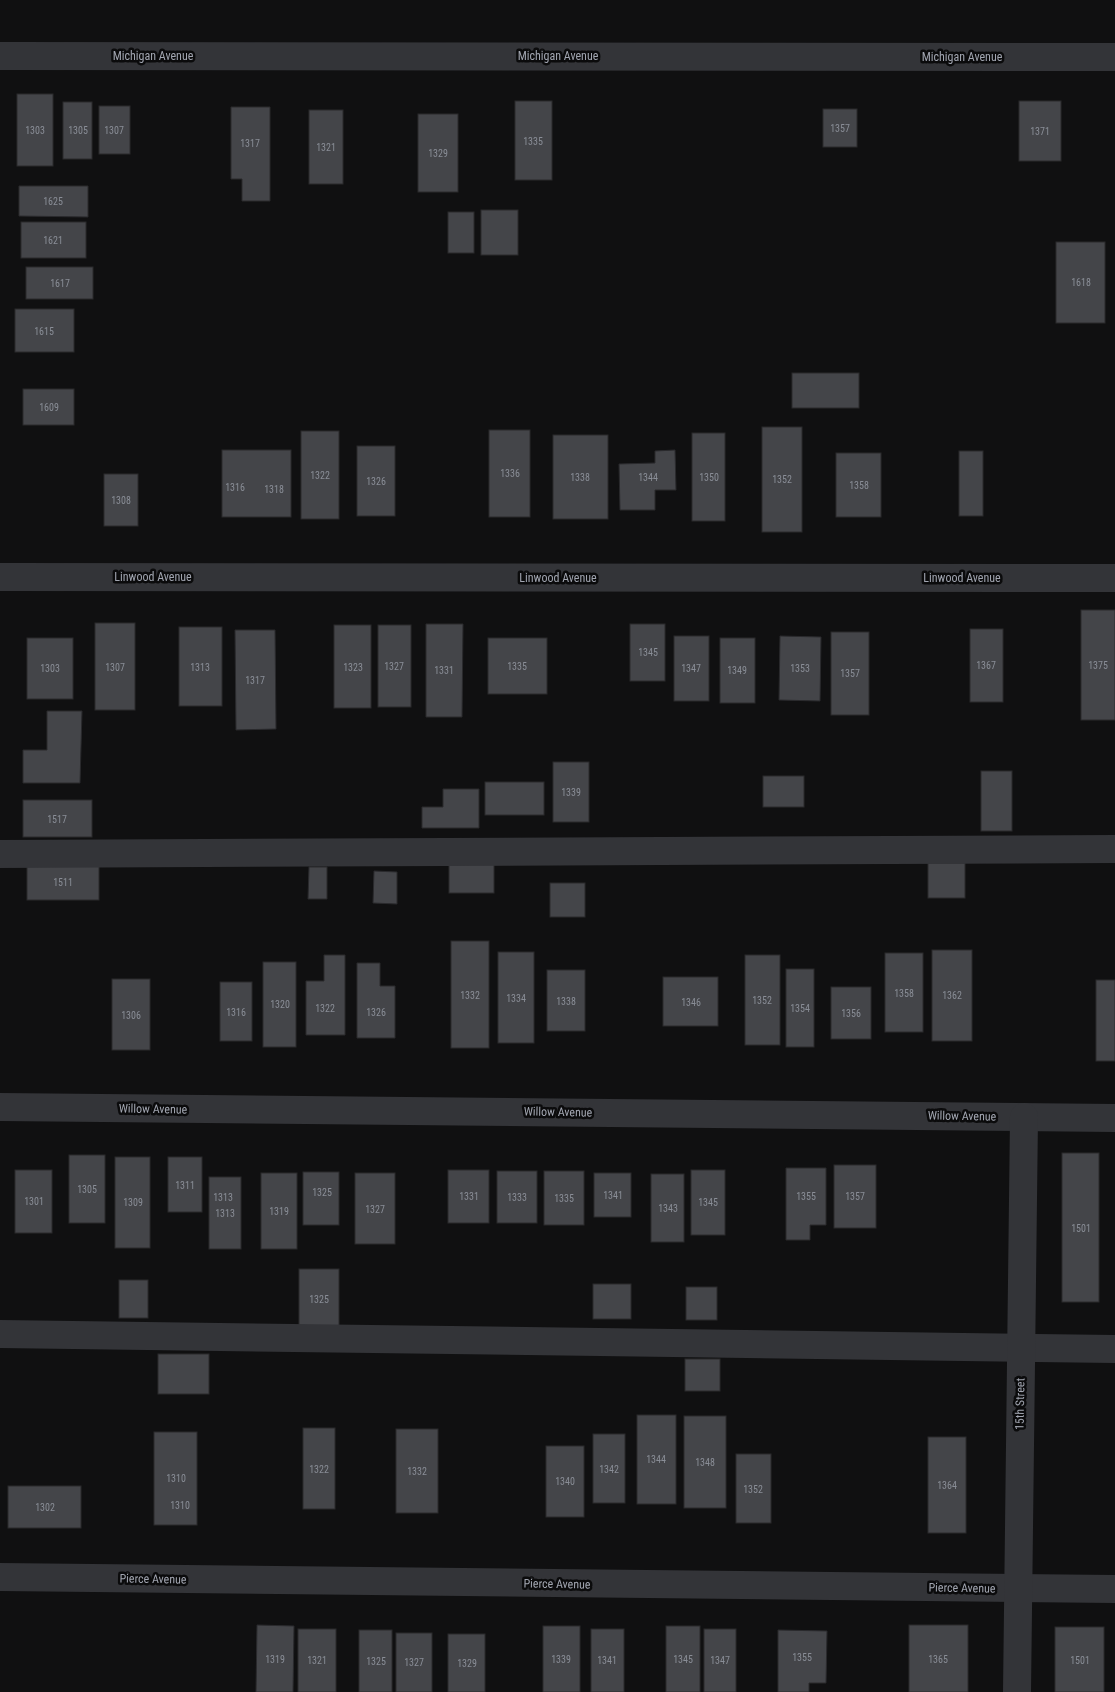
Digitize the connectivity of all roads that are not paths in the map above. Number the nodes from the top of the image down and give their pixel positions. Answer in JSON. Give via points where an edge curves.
{"nodes":[{"id":1,"x":0,"y":56,"type":"edge"},
{"id":2,"x":1115,"y":57,"type":"edge"},
{"id":3,"x":0,"y":577,"type":"edge"},
{"id":4,"x":1115,"y":578,"type":"edge"},
{"id":5,"x":1115,"y":848,"type":"edge"},
{"id":6,"x":0,"y":854,"type":"edge"},
{"id":7,"x":0,"y":1107,"type":"edge"},
{"id":8,"x":1024,"y":1117,"type":"junction"},
{"id":9,"x":1115,"y":1118,"type":"edge"},
{"id":10,"x":0,"y":1334,"type":"edge"},
{"id":11,"x":1021,"y":1348,"type":"junction"},
{"id":12,"x":1115,"y":1349,"type":"edge"},
{"id":13,"x":0,"y":1578,"type":"edge"},
{"id":14,"x":1018,"y":1589,"type":"junction"},
{"id":15,"x":1115,"y":1589,"type":"edge"},
{"id":16,"x":1018,"y":1692,"type":"edge"}],
"edges":[{"from":1,"to":2,"type":"street","name":"Michigan Avenue"},
{"from":3,"to":4,"type":"street","name":"Linwood Avenue"},
{"from":5,"to":6,"type":"street"},
{"from":7,"to":8,"type":"street","name":"Willow Avenue"},
{"from":8,"to":9,"type":"street","name":"Willow Avenue"},
{"from":8,"to":11,"type":"street","name":"15th Street"},
{"from":10,"to":11,"type":"street"},
{"from":11,"to":12,"type":"street"},
{"from":11,"to":14,"type":"street","name":"15th Street"},
{"from":13,"to":14,"type":"street","name":"Pierce Avenue"},
{"from":14,"to":15,"type":"street","name":"Pierce Avenue"},
{"from":14,"to":16,"type":"street","name":"15th Street"}]}
